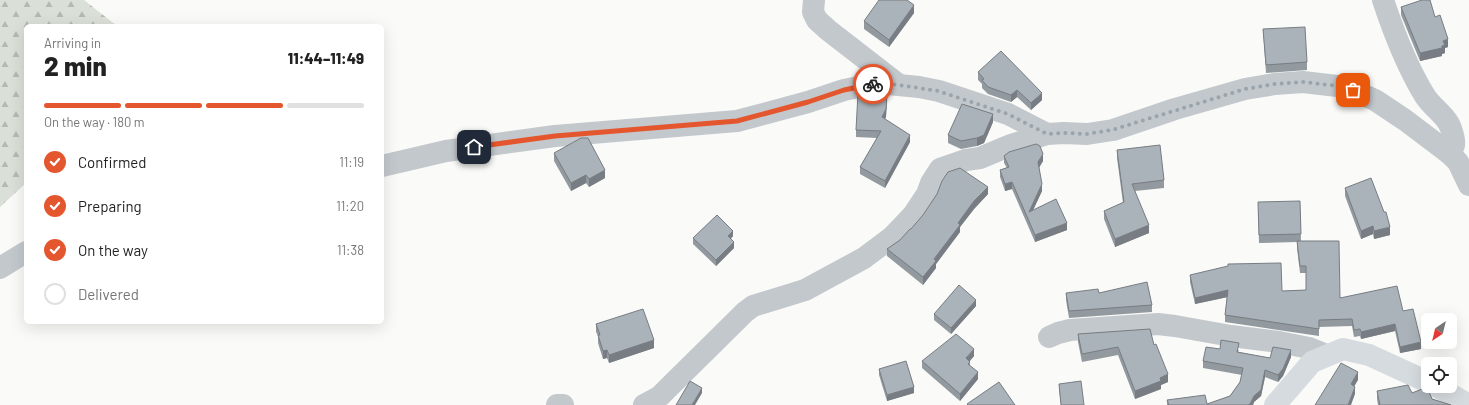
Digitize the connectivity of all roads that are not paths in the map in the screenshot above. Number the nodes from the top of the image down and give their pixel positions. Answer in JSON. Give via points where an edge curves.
{"nodes":[{"id":1,"x":814,"y":0,"type":"edge"},
{"id":2,"x":1383,"y":0,"type":"edge"},
{"id":3,"x":899,"y":85,"type":"junction"},
{"id":4,"x":1047,"y":134,"type":"junction"},
{"id":5,"x":1450,"y":154,"type":"junction"},
{"id":6,"x":384,"y":166,"type":"edge"},
{"id":7,"x":1469,"y":185,"type":"edge"},
{"id":8,"x":24,"y":253,"type":"edge"},
{"id":9,"x":0,"y":268,"type":"edge"},
{"id":10,"x":1049,"y":337,"type":"dead end"},
{"id":11,"x":1326,"y":355,"type":"junction"},
{"id":12,"x":1421,"y":379,"type":"edge"},
{"id":13,"x":1448,"y":393,"type":"edge"},
{"id":14,"x":557,"y":405,"type":"edge"},
{"id":15,"x":562,"y":405,"type":"edge"},
{"id":16,"x":644,"y":405,"type":"edge"},
{"id":17,"x":1275,"y":405,"type":"edge"},
{"id":18,"x":1469,"y":405,"type":"edge"}],
"edges":[{"from":1,"to":3,"type":"street","via":[[813,12],[817,20]]},
{"from":2,"to":5,"type":"street","via":[[1391,25],[1419,87],[1449,125],[1454,146]]},
{"from":3,"to":4,"type":"street","via":[[938,91],[961,98],[1008,114]]},
{"from":3,"to":6,"type":"street","via":[[878,83],[844,90],[737,121],[540,138],[446,151]]},
{"from":4,"to":5,"type":"street","via":[[1087,134],[1112,130],[1245,89],[1303,82],[1346,87],[1371,98]]},
{"from":4,"to":16,"type":"street","via":[[940,169],[914,215],[892,237],[864,258],[805,290],[753,306],[659,397]]},
{"from":5,"to":7,"type":"street","via":[[1458,162]]},
{"from":8,"to":9,"type":"street"},
{"from":10,"to":11,"type":"street","via":[[1070,330],[1158,324],[1279,342],[1309,348]]},
{"from":11,"to":12,"type":"main road","via":[[1343,349],[1369,355]]},
{"from":11,"to":17,"type":"main road","via":[[1312,362]]},
{"from":13,"to":18,"type":"main road"},
{"from":14,"to":15,"type":"street"}]}
